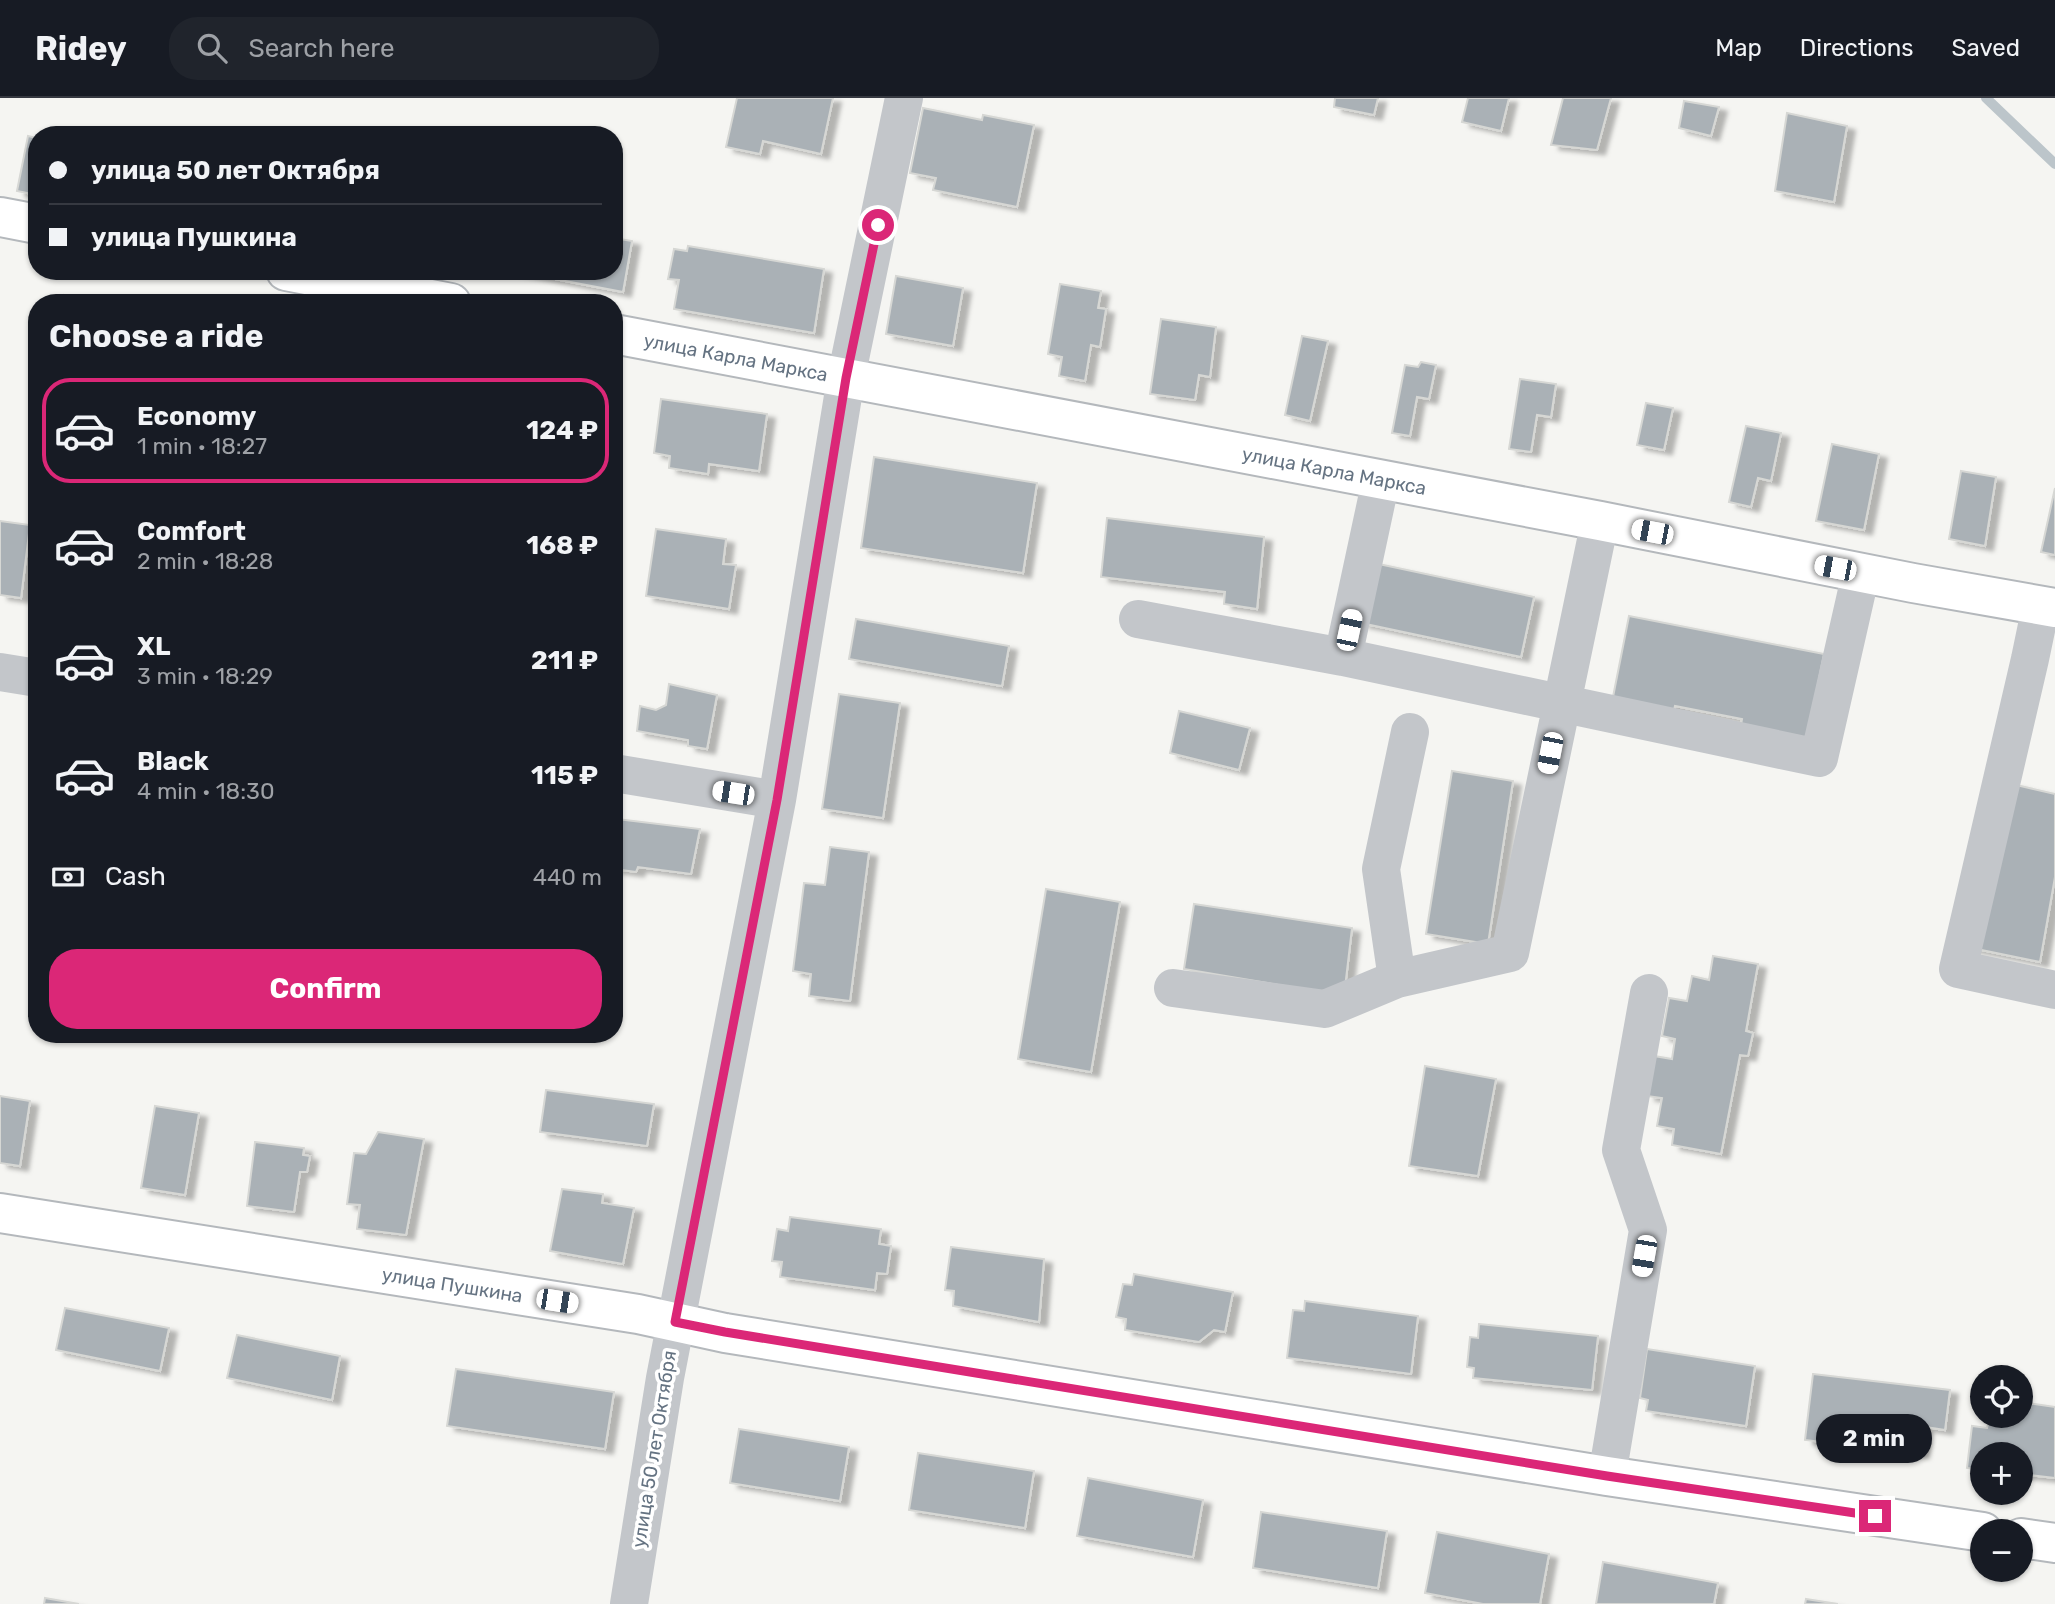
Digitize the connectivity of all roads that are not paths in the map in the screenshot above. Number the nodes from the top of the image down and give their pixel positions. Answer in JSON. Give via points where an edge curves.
{"nodes":[{"id":1,"x":904,"y":98,"type":"edge"},
{"id":2,"x":0,"y":216,"type":"edge"},
{"id":3,"x":28,"y":222,"type":"edge"},
{"id":4,"x":332,"y":280,"type":"edge"},
{"id":5,"x":405,"y":294,"type":"edge"},
{"id":6,"x":623,"y":336,"type":"edge"},
{"id":7,"x":846,"y":378,"type":"junction"},
{"id":8,"x":1381,"y":480,"type":"junction"},
{"id":9,"x":1600,"y":521,"type":"junction"},
{"id":10,"x":1861,"y":573,"type":"junction"},
{"id":11,"x":2048,"y":607,"type":"edge"},
{"id":12,"x":1138,"y":619,"type":"dead end"},
{"id":13,"x":1343,"y":657,"type":"junction"},
{"id":14,"x":0,"y":672,"type":"edge"},
{"id":15,"x":28,"y":677,"type":"edge"},
{"id":16,"x":1560,"y":703,"type":"junction"},
{"id":17,"x":1410,"y":733,"type":"dead end"},
{"id":18,"x":623,"y":774,"type":"edge"},
{"id":19,"x":777,"y":800,"type":"junction"},
{"id":20,"x":1397,"y":979,"type":"junction"},
{"id":21,"x":1173,"y":988,"type":"dead end"},
{"id":22,"x":2055,"y":990,"type":"edge"},
{"id":23,"x":1649,"y":993,"type":"dead end"},
{"id":24,"x":0,"y":1213,"type":"edge"},
{"id":25,"x":675,"y":1322,"type":"junction"},
{"id":26,"x":1607,"y":1476,"type":"junction"},
{"id":27,"x":1970,"y":1530,"type":"edge"},
{"id":28,"x":2033,"y":1540,"type":"edge"},
{"id":29,"x":2055,"y":1543,"type":"edge"},
{"id":30,"x":629,"y":1604,"type":"edge"}],
"edges":[{"from":1,"to":7,"type":"street","name":"улица 50 лет Октября"},
{"from":2,"to":3,"type":"main road"},
{"from":4,"to":5,"type":"main road"},
{"from":6,"to":7,"type":"main road","name":"улица Карла Маркса"},
{"from":7,"to":8,"type":"main road","name":"улица Карла Маркса"},
{"from":7,"to":19,"type":"street","name":"улица 50 лет Октября"},
{"from":8,"to":9,"type":"main road","name":"улица Карла Маркса"},
{"from":8,"to":13,"type":"street"},
{"from":9,"to":10,"type":"main road","name":"улица Карла Маркса"},
{"from":9,"to":16,"type":"street"},
{"from":10,"to":11,"type":"main road","name":"улица Карла Маркса"},
{"from":10,"to":16,"type":"street","via":[[1819,758]]},
{"from":11,"to":22,"type":"street","via":[[2031,659],[1958,969]]},
{"from":12,"to":13,"type":"street"},
{"from":13,"to":16,"type":"street"},
{"from":14,"to":15,"type":"street"},
{"from":16,"to":20,"type":"street","via":[[1510,953]]},
{"from":17,"to":20,"type":"street","via":[[1381,869]]},
{"from":18,"to":19,"type":"street"},
{"from":19,"to":25,"type":"street","name":"улица 50 лет Октября"},
{"from":20,"to":21,"type":"street","via":[[1325,1009]]},
{"from":23,"to":26,"type":"street","via":[[1621,1150],[1648,1230]]},
{"from":24,"to":25,"type":"main road","name":"улица Пушкина"},
{"from":25,"to":26,"type":"main road","name":"улица Пушкина"},
{"from":25,"to":30,"type":"street","name":"улица 50 лет Октября"},
{"from":26,"to":27,"type":"main road","name":"улица Пушкина"},
{"from":28,"to":29,"type":"main road"}]}
